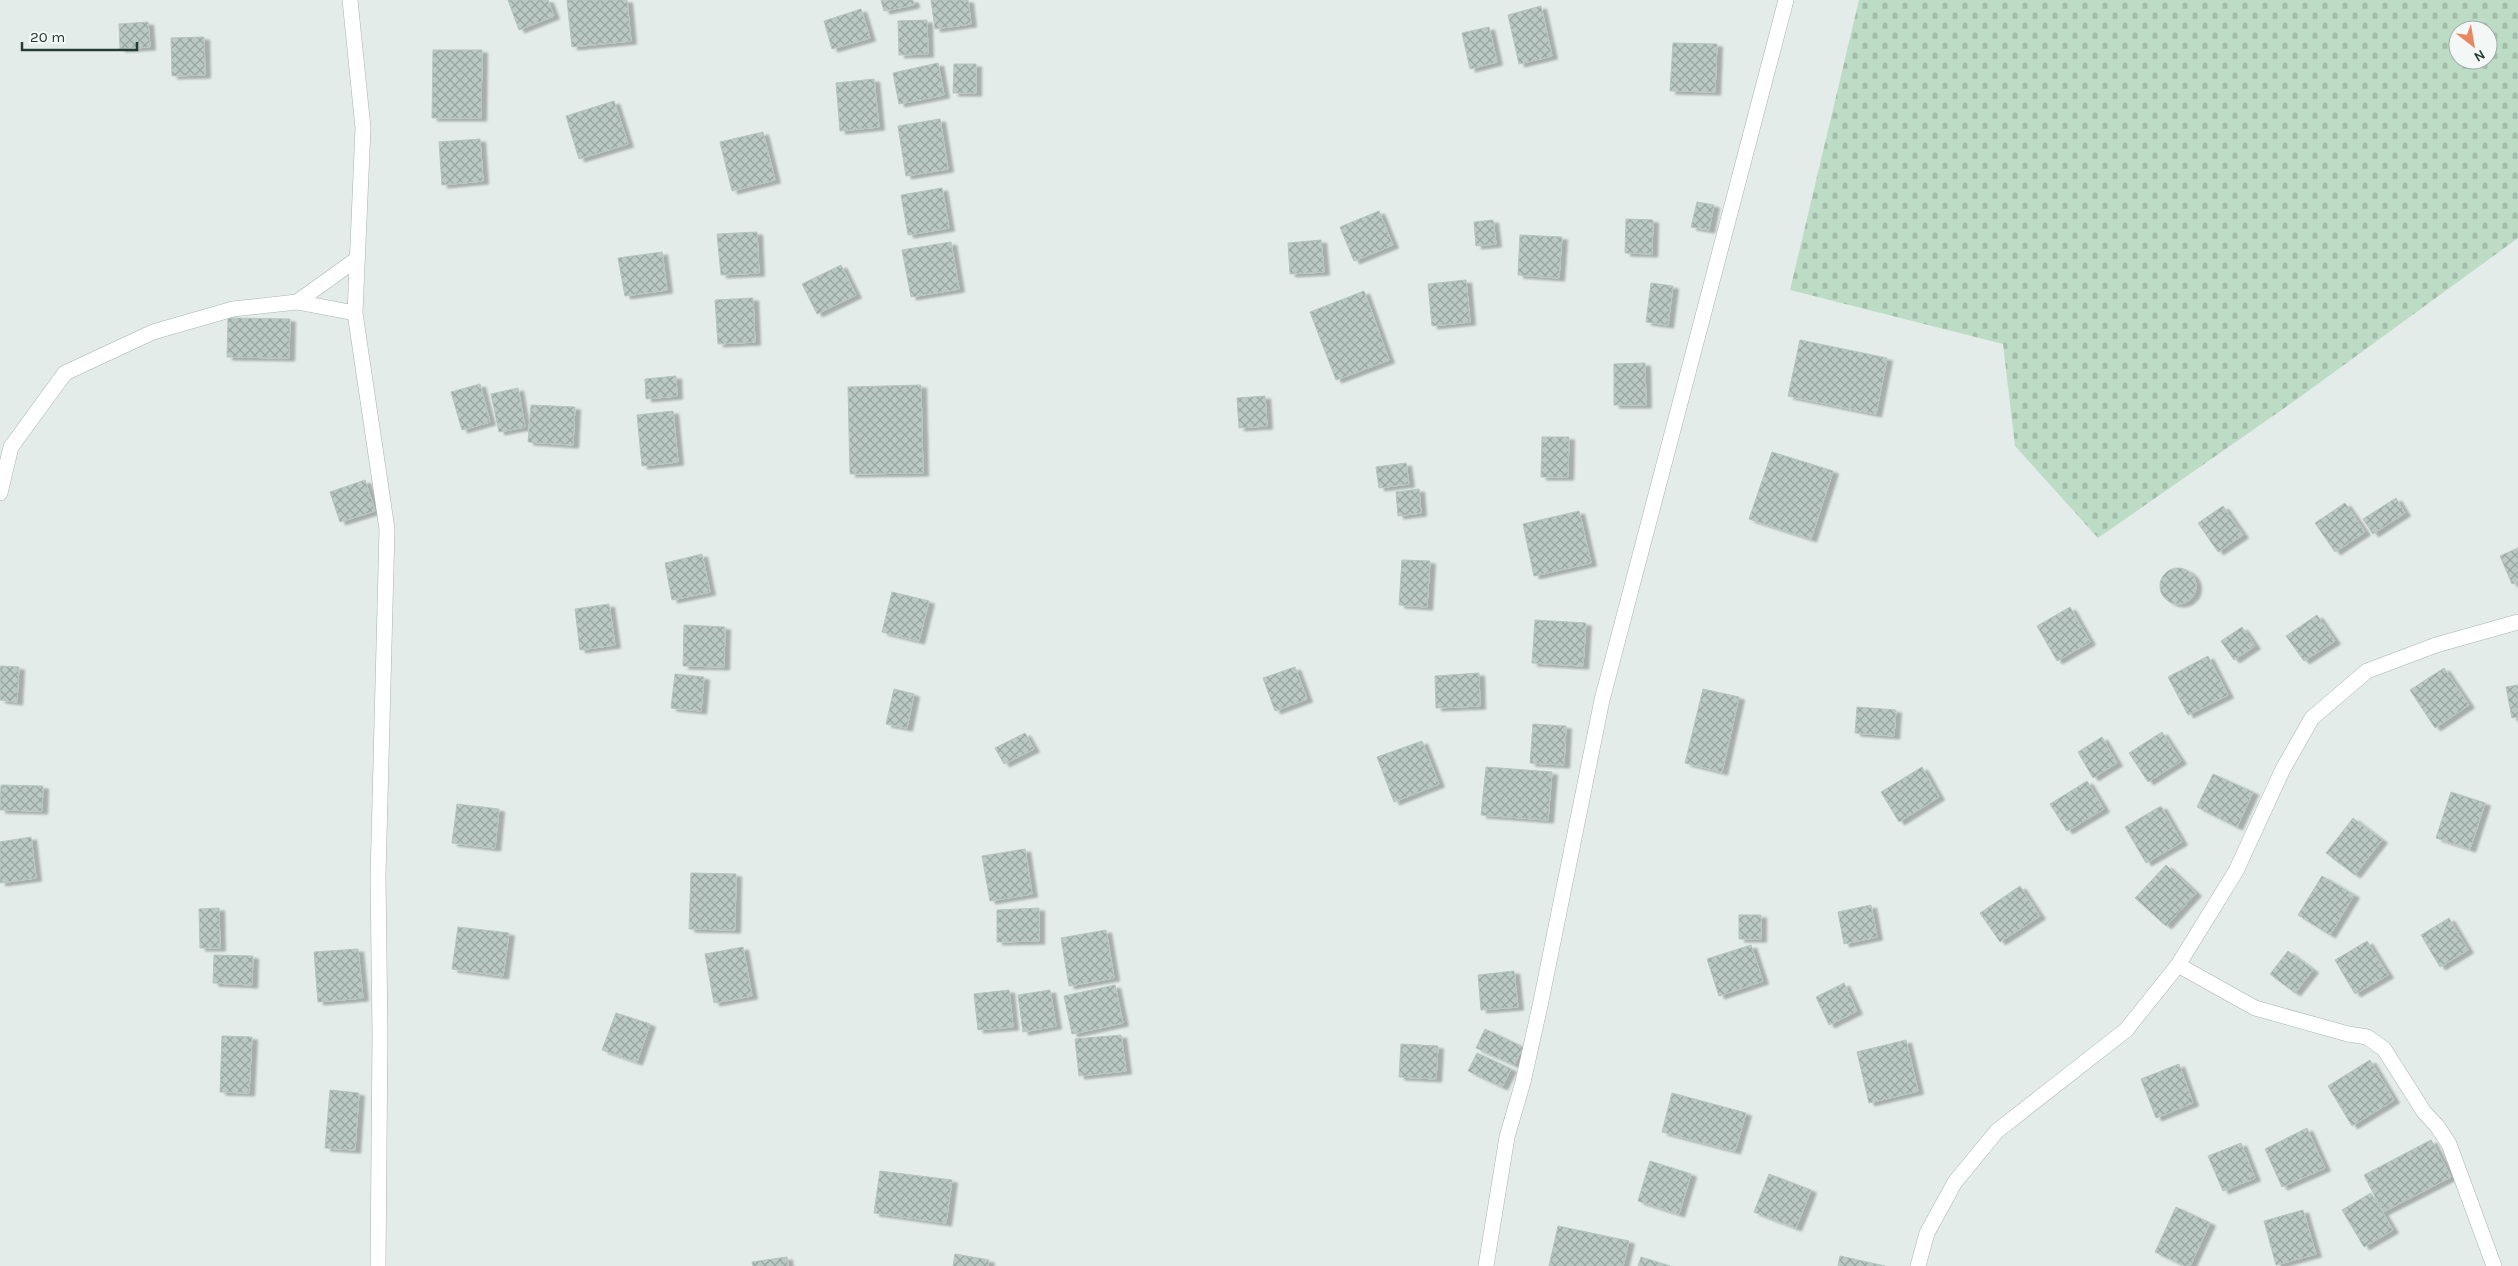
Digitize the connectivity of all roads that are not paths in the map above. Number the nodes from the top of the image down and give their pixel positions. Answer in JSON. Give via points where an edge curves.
{"nodes":[{"id":1,"x":350,"y":0,"type":"edge"},
{"id":2,"x":1786,"y":0,"type":"edge"},
{"id":3,"x":357,"y":259,"type":"junction"},
{"id":4,"x":297,"y":302,"type":"junction"},
{"id":5,"x":355,"y":313,"type":"junction"},
{"id":6,"x":0,"y":493,"type":"edge"},
{"id":7,"x":2518,"y":622,"type":"edge"},
{"id":8,"x":2178,"y":965,"type":"junction"},
{"id":9,"x":378,"y":1266,"type":"edge"},
{"id":10,"x":1486,"y":1266,"type":"edge"},
{"id":11,"x":1918,"y":1266,"type":"edge"},
{"id":12,"x":2494,"y":1266,"type":"edge"}],
"edges":[{"from":1,"to":3,"type":"street","via":[[363,128]]},
{"from":2,"to":10,"type":"street","via":[[1602,700],[1540,1006],[1507,1137]]},
{"from":3,"to":4,"type":"street"},
{"from":3,"to":5,"type":"street"},
{"from":4,"to":5,"type":"street"},
{"from":4,"to":6,"type":"street","via":[[232,309],[153,332],[65,373],[11,447]]},
{"from":5,"to":9,"type":"street","via":[[387,529],[378,877]]},
{"from":7,"to":8,"type":"street","via":[[2436,645],[2367,671],[2312,718],[2236,871]]},
{"from":8,"to":11,"type":"street","via":[[2126,1030],[1997,1131],[1955,1182],[1927,1233]]},
{"from":8,"to":12,"type":"street","via":[[2255,1008],[2367,1037],[2384,1049],[2424,1112],[2449,1144]]}]}
